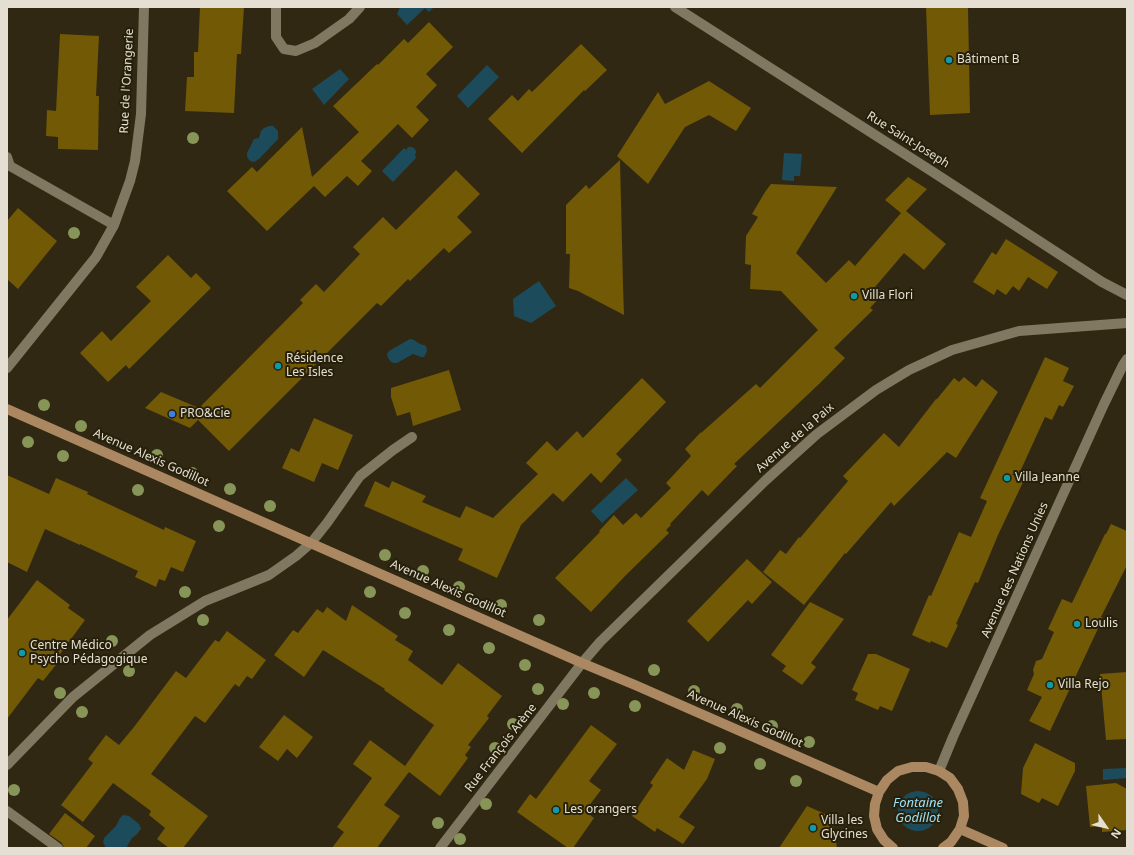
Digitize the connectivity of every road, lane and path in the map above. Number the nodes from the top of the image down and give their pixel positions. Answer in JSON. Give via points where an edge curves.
{"nodes":[{"id":1,"x":144,"y":7,"type":"edge"},
{"id":2,"x":276,"y":7,"type":"edge"},
{"id":3,"x":360,"y":7,"type":"edge"},
{"id":4,"x":675,"y":7,"type":"edge"},
{"id":5,"x":8,"y":164,"type":"edge"},
{"id":6,"x":114,"y":225,"type":"junction"},
{"id":7,"x":1127,"y":295,"type":"edge"},
{"id":8,"x":1127,"y":323,"type":"edge"},
{"id":9,"x":1127,"y":359,"type":"edge"},
{"id":10,"x":7,"y":368,"type":"edge"},
{"id":11,"x":7,"y":409,"type":"edge"},
{"id":12,"x":412,"y":437,"type":"dead end"},
{"id":13,"x":311,"y":543,"type":"junction"},
{"id":14,"x":582,"y":663,"type":"junction"},
{"id":15,"x":7,"y":765,"type":"edge"},
{"id":16,"x":939,"y":771,"type":"junction"},
{"id":17,"x":879,"y":792,"type":"junction"},
{"id":18,"x":7,"y":811,"type":"edge"},
{"id":19,"x":960,"y":829,"type":"junction"},
{"id":20,"x":58,"y":848,"type":"edge"},
{"id":21,"x":440,"y":848,"type":"edge"},
{"id":22,"x":893,"y":848,"type":"edge"},
{"id":23,"x":943,"y":848,"type":"edge"},
{"id":24,"x":1003,"y":848,"type":"edge"}],
"edges":[{"from":1,"to":6,"type":"street","name":"Rue de l'Orangerie","via":[[141,114],[135,161]]},
{"from":2,"to":3,"type":"street","via":[[276,37],[284,49],[296,51],[315,43]]},
{"from":4,"to":7,"type":"street","name":"Rue Saint-Joseph","via":[[1102,282]]},
{"from":5,"to":6,"type":"street"},
{"from":6,"to":10,"type":"street","name":"Rue de l'Orangerie","via":[[96,257]]},
{"from":8,"to":14,"type":"street","name":"Avenue de la Paix","via":[[1019,331],[952,350],[909,370],[876,390],[816,434],[766,480],[606,636]]},
{"from":9,"to":16,"type":"street","name":"Avenue des Nations Unies"},
{"from":11,"to":13,"type":"main road","name":"Avenue Alexis Godillot"},
{"from":12,"to":13,"type":"street","via":[[360,476]]},
{"from":13,"to":14,"type":"main road","name":"Avenue Alexis Godillot"},
{"from":13,"to":15,"type":"street","via":[[269,575],[205,601],[150,635],[73,697]]},
{"from":14,"to":17,"type":"main road","name":"Avenue Alexis Godillot"},
{"from":14,"to":21,"type":"street","name":"Rue François Arène"},
{"from":16,"to":17,"type":"main road","via":[[926,767],[898,771],[887,780]]},
{"from":16,"to":19,"type":"main road","via":[[950,778],[963,802],[964,816]]},
{"from":17,"to":22,"type":"main road","via":[[874,816],[877,829]]},
{"from":18,"to":20,"type":"street"},
{"from":19,"to":23,"type":"main road"},
{"from":19,"to":24,"type":"main road"}]}
